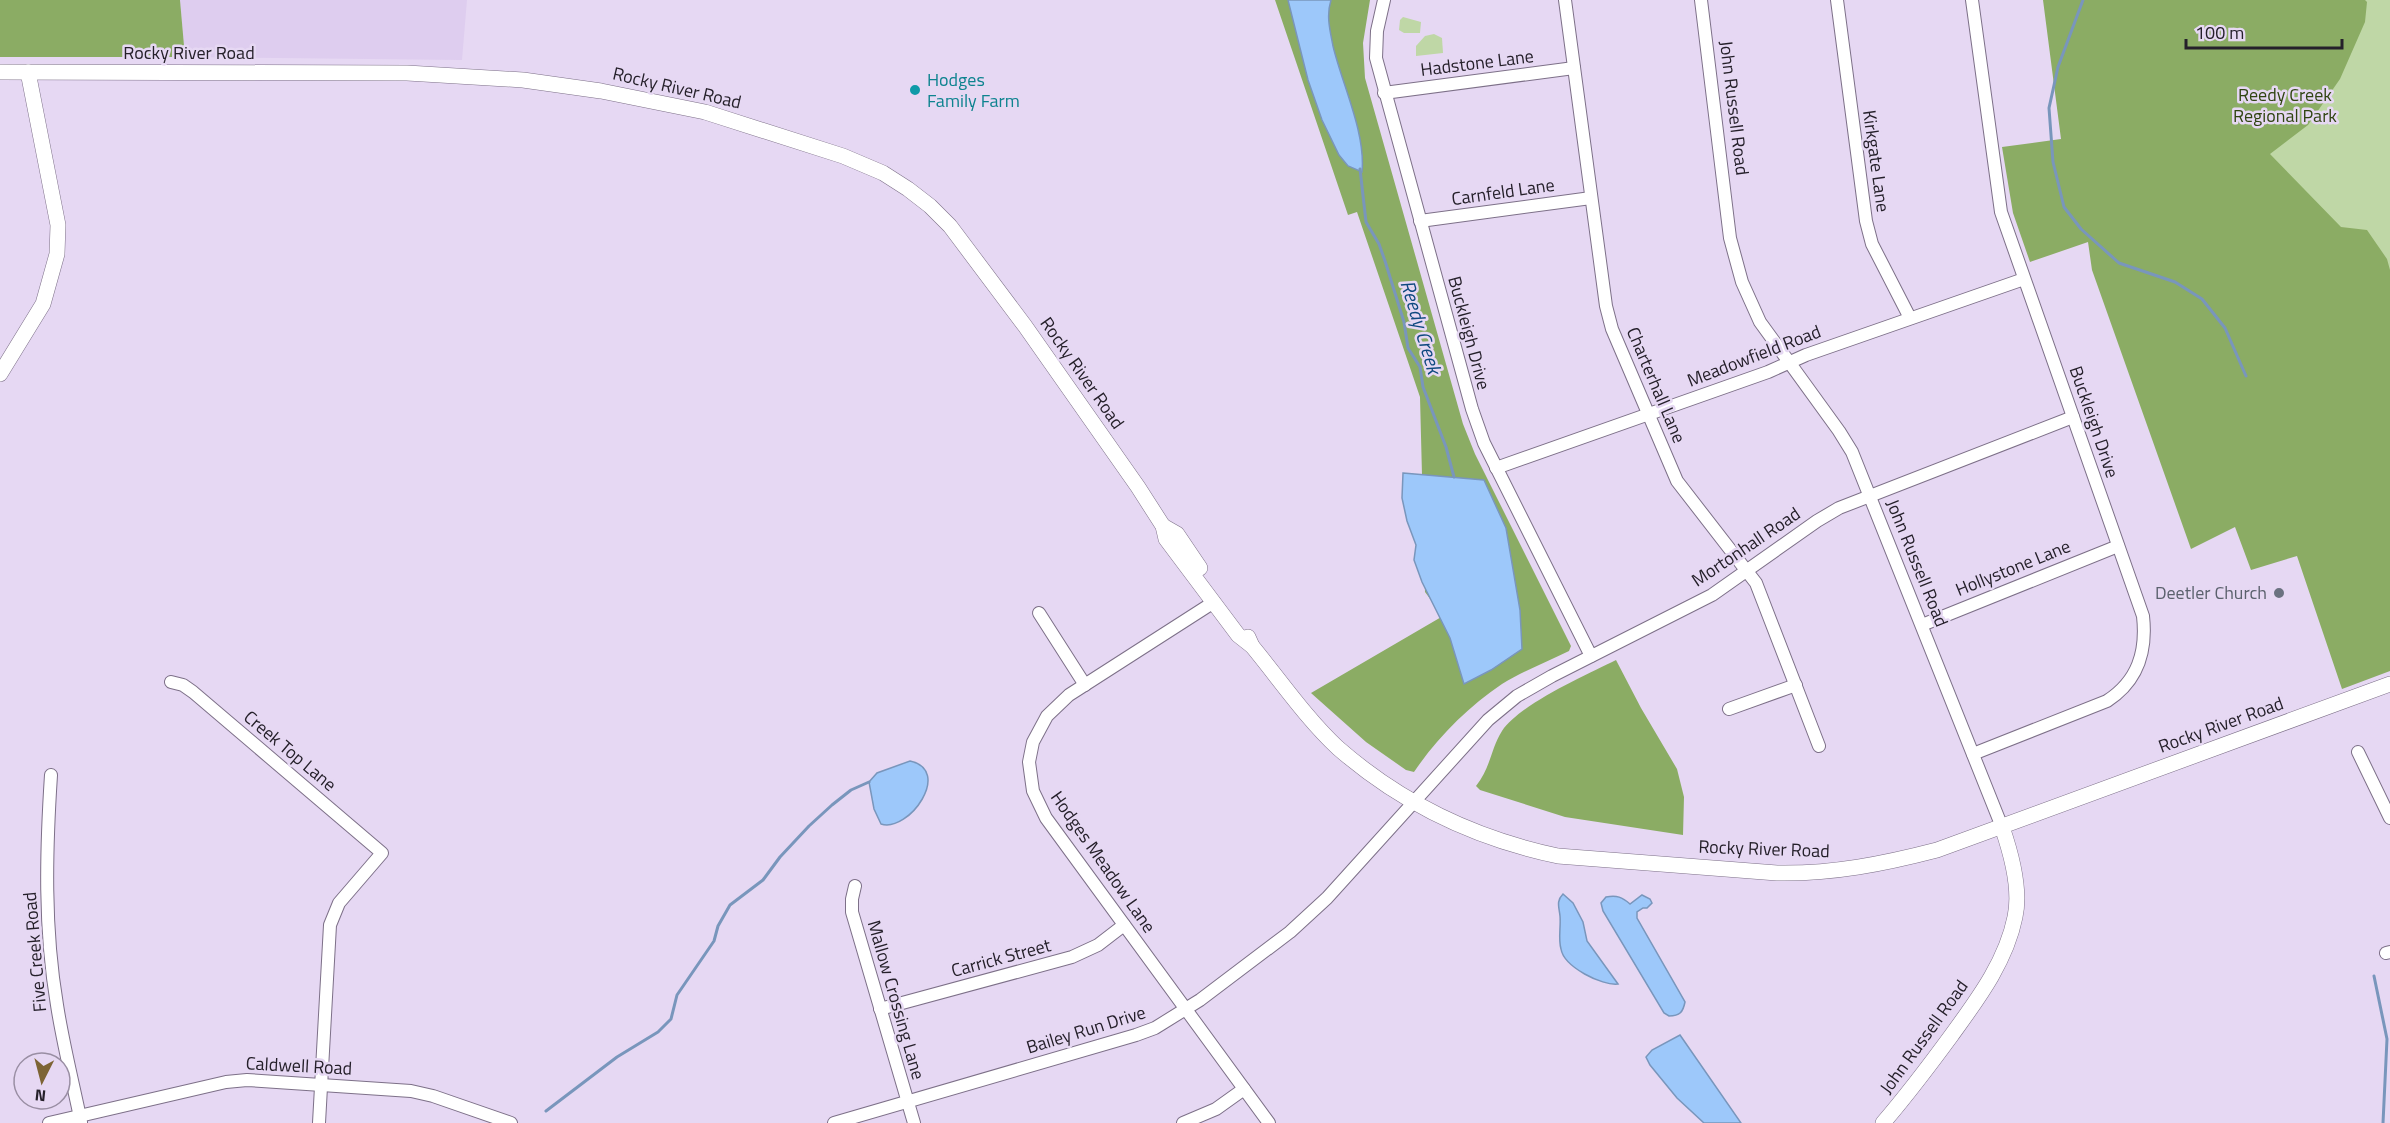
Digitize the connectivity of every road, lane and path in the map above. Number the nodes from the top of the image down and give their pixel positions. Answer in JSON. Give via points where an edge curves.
{"nodes":[{"id":1,"x":1384,"y":0,"type":"edge"},
{"id":2,"x":1565,"y":0,"type":"edge"},
{"id":3,"x":1701,"y":0,"type":"edge"},
{"id":4,"x":1837,"y":0,"type":"edge"},
{"id":5,"x":1972,"y":0,"type":"edge"},
{"id":6,"x":1574,"y":69,"type":"junction"},
{"id":7,"x":0,"y":72,"type":"edge"},
{"id":8,"x":28,"y":72,"type":"junction"},
{"id":9,"x":1384,"y":93,"type":"junction"},
{"id":10,"x":1591,"y":198,"type":"junction"},
{"id":11,"x":1420,"y":221,"type":"junction"},
{"id":12,"x":2024,"y":279,"type":"junction"},
{"id":13,"x":1910,"y":318,"type":"junction"},
{"id":14,"x":1790,"y":362,"type":"junction"},
{"id":15,"x":0,"y":374,"type":"edge"},
{"id":16,"x":1649,"y":414,"type":"junction"},
{"id":17,"x":2073,"y":417,"type":"junction"},
{"id":18,"x":1496,"y":468,"type":"junction"},
{"id":19,"x":1870,"y":496,"type":"junction"},
{"id":20,"x":1163,"y":526,"type":"junction"},
{"id":21,"x":2118,"y":546,"type":"junction"},
{"id":22,"x":1749,"y":570,"type":"junction"},
{"id":23,"x":1214,"y":603,"type":"junction"},
{"id":24,"x":1039,"y":613,"type":"dead end"},
{"id":25,"x":1922,"y":625,"type":"junction"},
{"id":26,"x":1252,"y":646,"type":"junction"},
{"id":27,"x":1591,"y":656,"type":"junction"},
{"id":28,"x":171,"y":682,"type":"dead end"},
{"id":29,"x":2390,"y":684,"type":"edge"},
{"id":30,"x":1085,"y":685,"type":"junction"},
{"id":31,"x":1796,"y":685,"type":"junction"},
{"id":32,"x":1730,"y":709,"type":"dead end"},
{"id":33,"x":1819,"y":746,"type":"dead end"},
{"id":34,"x":2358,"y":752,"type":"dead end"},
{"id":35,"x":1973,"y":754,"type":"junction"},
{"id":36,"x":51,"y":775,"type":"dead end"},
{"id":37,"x":2390,"y":787,"type":"edge"},
{"id":38,"x":2377,"y":792,"type":"junction"},
{"id":39,"x":1415,"y":803,"type":"junction"},
{"id":40,"x":2390,"y":819,"type":"edge"},
{"id":41,"x":2002,"y":827,"type":"junction"},
{"id":42,"x":855,"y":886,"type":"dead end"},
{"id":43,"x":1124,"y":925,"type":"junction"},
{"id":44,"x":1185,"y":1008,"type":"junction"},
{"id":45,"x":880,"y":1009,"type":"junction"},
{"id":46,"x":321,"y":1085,"type":"junction"},
{"id":47,"x":1244,"y":1089,"type":"junction"},
{"id":48,"x":907,"y":1102,"type":"junction"},
{"id":49,"x":81,"y":1119,"type":"edge"},
{"id":50,"x":49,"y":1123,"type":"edge"},
{"id":51,"x":319,"y":1123,"type":"edge"},
{"id":52,"x":511,"y":1123,"type":"edge"},
{"id":53,"x":834,"y":1123,"type":"edge"},
{"id":54,"x":914,"y":1123,"type":"edge"},
{"id":55,"x":1184,"y":1123,"type":"edge"},
{"id":56,"x":1269,"y":1123,"type":"edge"},
{"id":57,"x":1883,"y":1123,"type":"edge"}],
"edges":[{"from":1,"to":9,"type":"street","name":"Buckleigh Drive","via":[[1376,58]]},
{"from":2,"to":6,"type":"street","name":"Charterhall Lane"},
{"from":3,"to":14,"type":"street","name":"John Russell Road","via":[[1730,238],[1742,282],[1760,322]]},
{"from":4,"to":13,"type":"street","name":"Kirkgate Lane","via":[[1866,221],[1872,244]]},
{"from":5,"to":12,"type":"street","name":"Buckleigh Drive","via":[[2001,212]]},
{"from":6,"to":9,"type":"street","name":"Hadstone Lane"},
{"from":6,"to":10,"type":"street","name":"Charterhall Lane"},
{"from":7,"to":8,"type":"street","name":"Rocky River Road"},
{"from":8,"to":15,"type":"street","via":[[58,225],[57,254],[43,304]]},
{"from":8,"to":20,"type":"street","name":"Rocky River Road","via":[[407,73],[523,80],[612,92],[705,112],[843,156],[902,185],[950,226]]},
{"from":9,"to":11,"type":"street","name":"Buckleigh Drive"},
{"from":10,"to":11,"type":"street","name":"Carnfeld Lane"},
{"from":10,"to":16,"type":"street","name":"Charterhall Lane","via":[[1606,306]]},
{"from":11,"to":18,"type":"street","name":"Buckleigh Drive","via":[[1472,409]]},
{"from":12,"to":13,"type":"street","name":"Meadowfield Road"},
{"from":12,"to":17,"type":"street","name":"Buckleigh Drive"},
{"from":13,"to":14,"type":"street","name":"Meadowfield Road"},
{"from":14,"to":16,"type":"street","name":"Meadowfield Road"},
{"from":14,"to":19,"type":"street","name":"John Russell Road","via":[[1852,452]]},
{"from":16,"to":18,"type":"street","name":"Meadowfield Road"},
{"from":16,"to":22,"type":"street","name":"Charterhall Lane","via":[[1677,481]]},
{"from":17,"to":19,"type":"street","name":"Mortonhall Road"},
{"from":17,"to":21,"type":"street","name":"Buckleigh Drive"},
{"from":18,"to":27,"type":"street","name":"Buckleigh Drive"},
{"from":19,"to":22,"type":"street","name":"Mortonhall Road","via":[[1816,521]]},
{"from":19,"to":25,"type":"street","name":"John Russell Road"},
{"from":20,"to":23,"type":"street","name":"Rocky River Road","via":[[1166,539]]},
{"from":20,"to":26,"type":"street","name":"Rocky River Road","via":[[1177,534]]},
{"from":21,"to":25,"type":"street","name":"Hollystone Lane"},
{"from":21,"to":35,"type":"street","name":"Buckleigh Drive","via":[[2143,616],[2144,648],[2135,674],[2107,701]]},
{"from":22,"to":27,"type":"street","name":"Mortonhall Road","via":[[1712,595]]},
{"from":22,"to":31,"type":"street","name":"Charterhall Lane"},
{"from":23,"to":26,"type":"street","name":"Rocky River Road","via":[[1238,635]]},
{"from":23,"to":30,"type":"street","name":"Hodges Meadow Lane"},
{"from":24,"to":30,"type":"street"},
{"from":25,"to":35,"type":"street","name":"John Russell Road"},
{"from":26,"to":39,"type":"street","name":"Rocky River Road","via":[[1338,747]]},
{"from":27,"to":39,"type":"street","name":"Mortonhall Road","via":[[1517,696],[1488,720]]},
{"from":28,"to":46,"type":"street","name":"Creek Top Lane","via":[[193,692],[382,852],[339,903],[330,925]]},
{"from":29,"to":41,"type":"street","name":"Rocky River Road"},
{"from":30,"to":43,"type":"street","name":"Hodges Meadow Lane","via":[[1047,716],[1033,742],[1029,762],[1033,791],[1046,818]]},
{"from":31,"to":32,"type":"street"},
{"from":31,"to":33,"type":"street","name":"Charterhall Lane"},
{"from":34,"to":38,"type":"street"},
{"from":35,"to":41,"type":"street","name":"John Russell Road"},
{"from":36,"to":49,"type":"street","name":"Five Creek Road","via":[[46,877],[49,941],[58,1015]]},
{"from":37,"to":38,"type":"street"},
{"from":38,"to":40,"type":"street"},
{"from":39,"to":41,"type":"street","name":"Rocky River Road","via":[[1488,838],[1558,856],[1777,873],[1864,867],[1937,850]]},
{"from":39,"to":44,"type":"street","name":"Bailey Run Drive","via":[[1290,932]]},
{"from":41,"to":57,"type":"street","name":"John Russell Road","via":[[2014,862],[2016,914],[2007,945],[1993,975],[1965,1017]]},
{"from":42,"to":45,"type":"street","name":"Mallow Crossing Lane","via":[[852,912]]},
{"from":43,"to":44,"type":"street","name":"Hodges Meadow Lane"},
{"from":43,"to":45,"type":"street","name":"Carrick Street","via":[[1098,945],[1072,957]]},
{"from":44,"to":47,"type":"street","name":"Hodges Meadow Lane"},
{"from":44,"to":48,"type":"street","name":"Bailey Run Drive","via":[[1155,1028],[1136,1035]]},
{"from":45,"to":48,"type":"street","name":"Mallow Crossing Lane"},
{"from":46,"to":49,"type":"street","name":"Caldwell Road","via":[[237,1080]]},
{"from":46,"to":51,"type":"street"},
{"from":46,"to":52,"type":"street","name":"Caldwell Road","via":[[422,1093]]},
{"from":47,"to":55,"type":"street","via":[[1216,1109]]},
{"from":47,"to":56,"type":"street","name":"Hodges Meadow Lane"},
{"from":48,"to":53,"type":"street","name":"Bailey Run Drive"},
{"from":48,"to":54,"type":"street","name":"Mallow Crossing Lane"},
{"from":49,"to":50,"type":"street","name":"Caldwell Road"}]}
